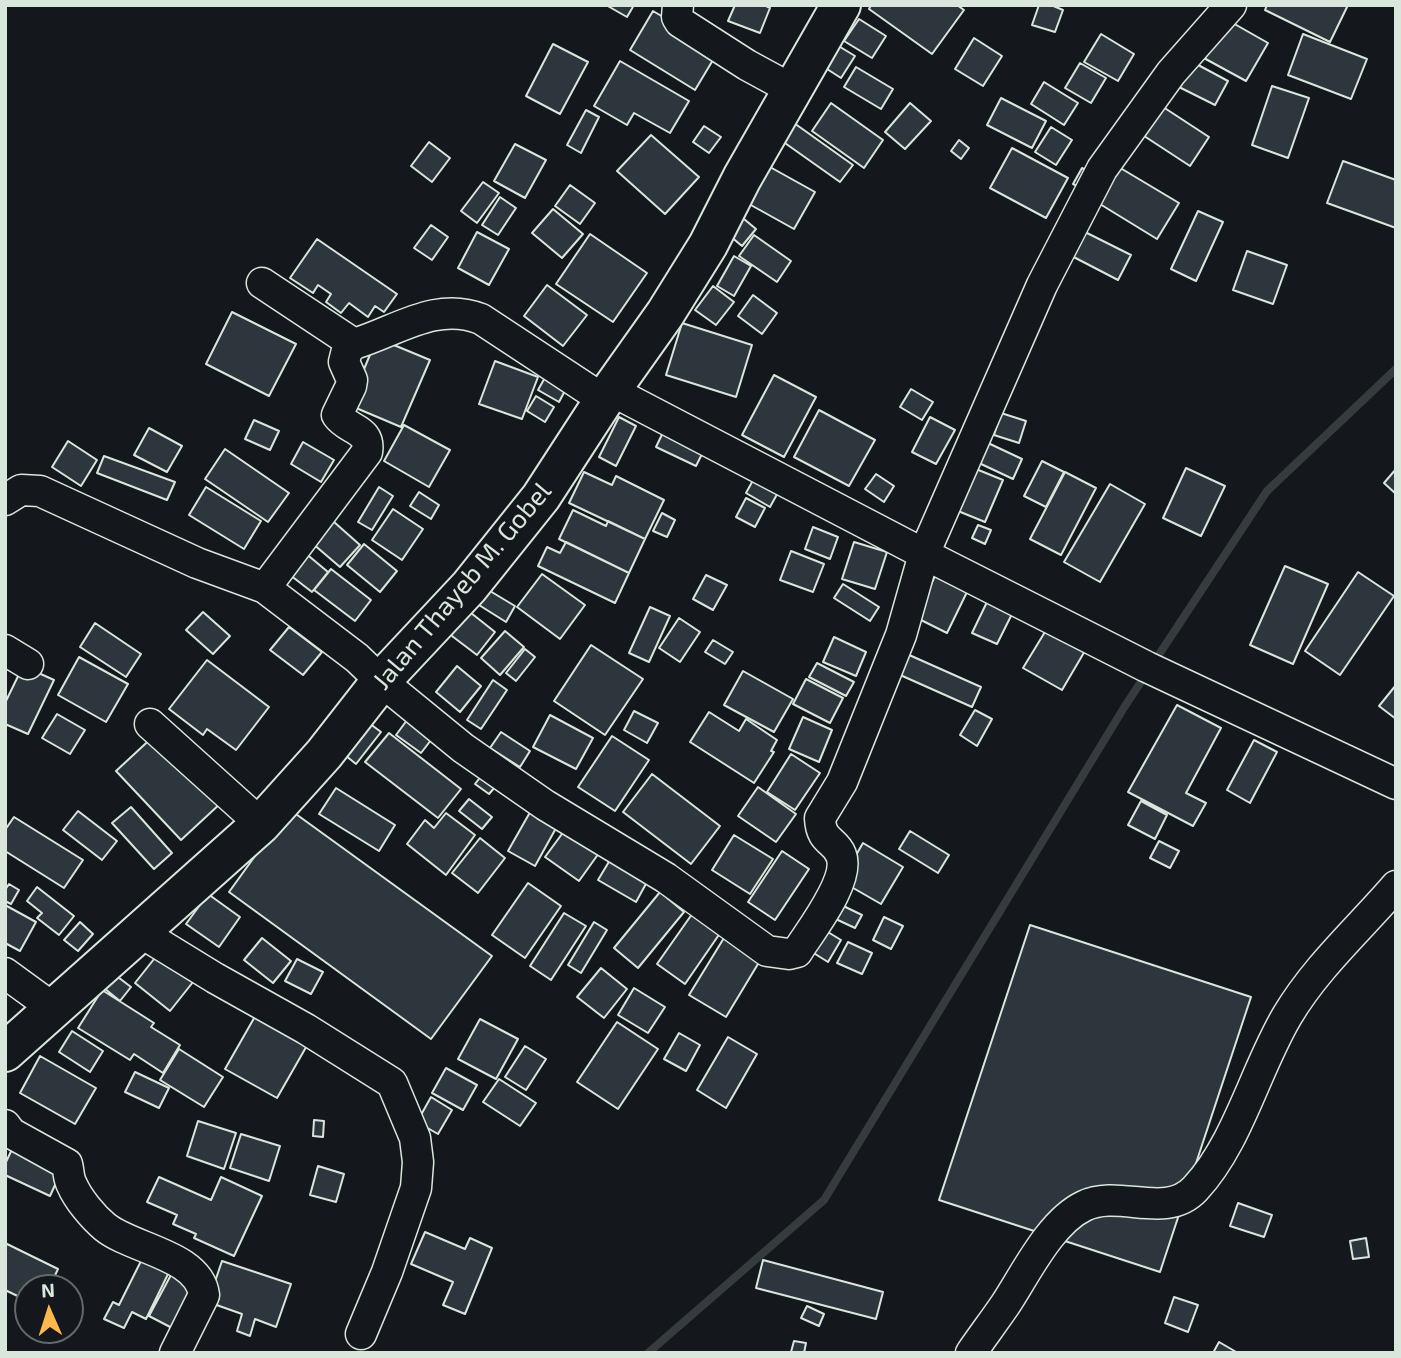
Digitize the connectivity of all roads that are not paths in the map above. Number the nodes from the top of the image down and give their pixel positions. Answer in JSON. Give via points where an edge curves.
{"nodes":[{"id":1,"x":678,"y":5,"type":"edge"},
{"id":2,"x":841,"y":5,"type":"edge"},
{"id":3,"x":1231,"y":5,"type":"edge"},
{"id":4,"x":793,"y":90,"type":"junction"},
{"id":5,"x":262,"y":283,"type":"dead end"},
{"id":6,"x":354,"y":344,"type":"junction"},
{"id":7,"x":608,"y":396,"type":"junction"},
{"id":8,"x":5,"y":500,"type":"edge"},
{"id":9,"x":924,"y":554,"type":"junction"},
{"id":10,"x":265,"y":588,"type":"junction"},
{"id":11,"x":381,"y":681,"type":"junction"},
{"id":12,"x":150,"y":724,"type":"dead end"},
{"id":13,"x":1396,"y":784,"type":"edge"},
{"id":14,"x":261,"y":824,"type":"junction"},
{"id":15,"x":1396,"y":886,"type":"edge"},
{"id":16,"x":140,"y":932,"type":"junction"},
{"id":17,"x":5,"y":973,"type":"edge"},
{"id":18,"x":53,"y":1008,"type":"junction"},
{"id":19,"x":5,"y":1052,"type":"edge"},
{"id":20,"x":5,"y":1125,"type":"edge"},
{"id":21,"x":361,"y":1334,"type":"dead end"},
{"id":22,"x":175,"y":1353,"type":"edge"},
{"id":23,"x":971,"y":1353,"type":"edge"}],
"edges":[{"from":1,"to":4,"type":"street","via":[[680,22]]},
{"from":2,"to":4,"type":"main road","name":"Jalan Thayeb M. Gobel"},
{"from":3,"to":9,"type":"street","via":[[1171,73],[1102,169],[1012,348]]},
{"from":4,"to":7,"type":"main road","name":"Jalan Thayeb M. Gobel","via":[[708,245]]},
{"from":5,"to":6,"type":"street"},
{"from":6,"to":7,"type":"street","via":[[430,315],[466,313]]},
{"from":6,"to":10,"type":"street","via":[[344,362],[351,386],[337,415],[365,436],[367,452]]},
{"from":7,"to":9,"type":"street"},
{"from":7,"to":11,"type":"main road","name":"Jalan Thayeb M. Gobel","via":[[541,497],[469,587]]},
{"from":8,"to":10,"type":"street","via":[[21,490],[40,491],[197,563]]},
{"from":9,"to":11,"type":"street","via":[[901,635],[842,782],[820,818],[822,833],[841,852],[843,870],[825,909],[797,952],[789,954],[767,951],[666,878],[545,805],[463,748]]},
{"from":9,"to":13,"type":"street","via":[[1147,667]]},
{"from":10,"to":11,"type":"street"},
{"from":11,"to":14,"type":"main road","name":"Jalan Thayeb M. Gobel"},
{"from":12,"to":14,"type":"street"},
{"from":14,"to":16,"type":"main road","name":"Jalan Thayeb M. Gobel"},
{"from":15,"to":23,"type":"street","via":[[1332,954],[1287,1016],[1215,1165],[1194,1191],[1161,1204],[1098,1201],[1067,1217]]},
{"from":16,"to":18,"type":"main road","name":"Jalan Thayeb M. Gobel"},
{"from":16,"to":21,"type":"street","via":[[392,1083],[415,1138],[416,1188]]},
{"from":17,"to":18,"type":"street"},
{"from":18,"to":19,"type":"main road","name":"Jalan Thayeb M. Gobel"},
{"from":20,"to":22,"type":"street","via":[[11,1133],[67,1164],[73,1187],[103,1225],[185,1266],[197,1277],[204,1295]]}]}
